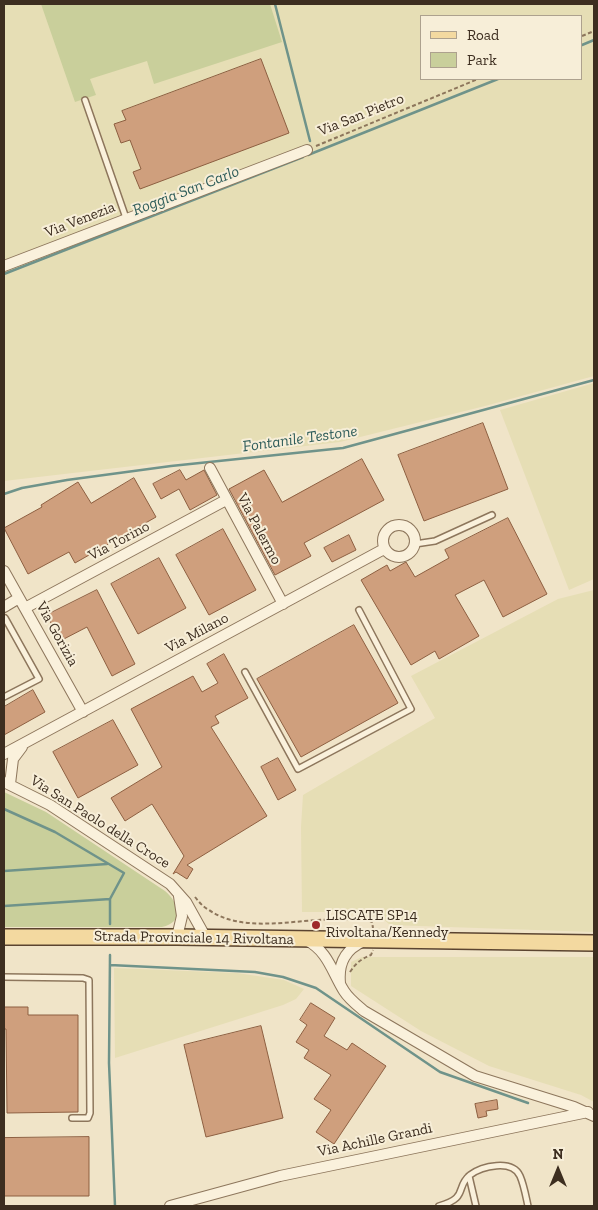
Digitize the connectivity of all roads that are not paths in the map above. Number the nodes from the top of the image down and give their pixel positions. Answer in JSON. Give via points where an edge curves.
{"nodes":[{"id":1,"x":85,"y":100,"type":"dead end"},
{"id":2,"x":307,"y":150,"type":"road end"},
{"id":3,"x":126,"y":218,"type":"junction"},
{"id":4,"x":4,"y":266,"type":"edge"},
{"id":5,"x":210,"y":468,"type":"dead end"},
{"id":6,"x":226,"y":500,"type":"junction"},
{"id":7,"x":492,"y":515,"type":"dead end"},
{"id":8,"x":415,"y":544,"type":"junction"},
{"id":9,"x":384,"y":549,"type":"junction"},
{"id":10,"x":4,"y":571,"type":"edge"},
{"id":11,"x":19,"y":598,"type":"junction"},
{"id":12,"x":283,"y":604,"type":"junction"},
{"id":13,"x":4,"y":607,"type":"edge"},
{"id":14,"x":25,"y":608,"type":"junction"},
{"id":15,"x":359,"y":610,"type":"dead end"},
{"id":16,"x":4,"y":619,"type":"edge"},
{"id":17,"x":245,"y":672,"type":"dead end"},
{"id":18,"x":4,"y":697,"type":"edge"},
{"id":19,"x":83,"y":712,"type":"junction"},
{"id":20,"x":24,"y":744,"type":"junction"},
{"id":21,"x":4,"y":754,"type":"edge"},
{"id":22,"x":7,"y":783,"type":"edge"},
{"id":23,"x":178,"y":892,"type":"junction"},
{"id":24,"x":4,"y":937,"type":"edge"},
{"id":25,"x":177,"y":937,"type":"junction"},
{"id":26,"x":206,"y":938,"type":"junction"},
{"id":27,"x":305,"y":940,"type":"junction"},
{"id":28,"x":369,"y":941,"type":"junction"},
{"id":29,"x":594,"y":943,"type":"edge"},
{"id":30,"x":4,"y":977,"type":"edge"},
{"id":31,"x":341,"y":986,"type":"junction"},
{"id":32,"x":591,"y":1114,"type":"edge"},
{"id":33,"x":72,"y":1118,"type":"dead end"},
{"id":34,"x":469,"y":1176,"type":"junction"},
{"id":35,"x":170,"y":1206,"type":"edge"},
{"id":36,"x":439,"y":1206,"type":"edge"},
{"id":37,"x":476,"y":1206,"type":"edge"},
{"id":38,"x":528,"y":1206,"type":"edge"}],
"edges":[{"from":1,"to":3,"type":"lane"},
{"from":2,"to":3,"type":"street","name":"Via Venezia"},
{"from":3,"to":4,"type":"street","name":"Via Venezia"},
{"from":5,"to":6,"type":"street","name":"Via Palermo"},
{"from":6,"to":12,"type":"street","name":"Via Palermo"},
{"from":6,"to":14,"type":"street","name":"Via Torino"},
{"from":7,"to":8,"type":"lane","via":[[434,541]]},
{"from":8,"to":9,"type":"street","via":[[410,553],[402,557],[392,556]]},
{"from":8,"to":9,"type":"street","via":[[412,531],[398,524],[384,533]]},
{"from":9,"to":12,"type":"street","name":"Via Milano"},
{"from":10,"to":11,"type":"street","name":"Via Gorizia"},
{"from":11,"to":13,"type":"street"},
{"from":11,"to":14,"type":"street","name":"Via Gorizia"},
{"from":12,"to":19,"type":"street","name":"Via Milano"},
{"from":14,"to":19,"type":"street","name":"Via Gorizia"},
{"from":15,"to":17,"type":"lane","via":[[411,709],[298,769]]},
{"from":16,"to":18,"type":"lane","via":[[39,679]]},
{"from":19,"to":20,"type":"street","name":"Via Milano"},
{"from":20,"to":21,"type":"street","name":"Via Milano"},
{"from":20,"to":22,"type":"street","via":[[13,759]]},
{"from":22,"to":23,"type":"street","name":"Via San Paolo della Croce","via":[[50,805]]},
{"from":23,"to":25,"type":"street","via":[[182,913]]},
{"from":23,"to":26,"type":"street","name":"Via San Paolo della Croce"},
{"from":24,"to":25,"type":"main road","name":"Strada Provinciale 14 Rivoltana"},
{"from":25,"to":26,"type":"main road","name":"Strada Provinciale 14 Rivoltana"},
{"from":26,"to":27,"type":"main road","name":"Strada Provinciale 14 Rivoltana"},
{"from":27,"to":28,"type":"main road","name":"Strada Provinciale 14 Rivoltana"},
{"from":27,"to":31,"type":"street","via":[[322,952]]},
{"from":28,"to":29,"type":"main road","name":"Strada Provinciale 14 Rivoltana"},
{"from":28,"to":31,"type":"street","via":[[351,948],[344,957]]},
{"from":30,"to":33,"type":"lane","via":[[89,980],[90,1113],[88,1118]]},
{"from":31,"to":32,"type":"street","via":[[364,1011],[463,1070]]},
{"from":32,"to":35,"type":"street","name":"Via Achille Grandi","via":[[280,1176]]},
{"from":34,"to":36,"type":"lane","via":[[457,1198]]},
{"from":34,"to":37,"type":"lane"},
{"from":34,"to":38,"type":"lane","via":[[499,1165],[515,1170],[520,1175]]}]}
